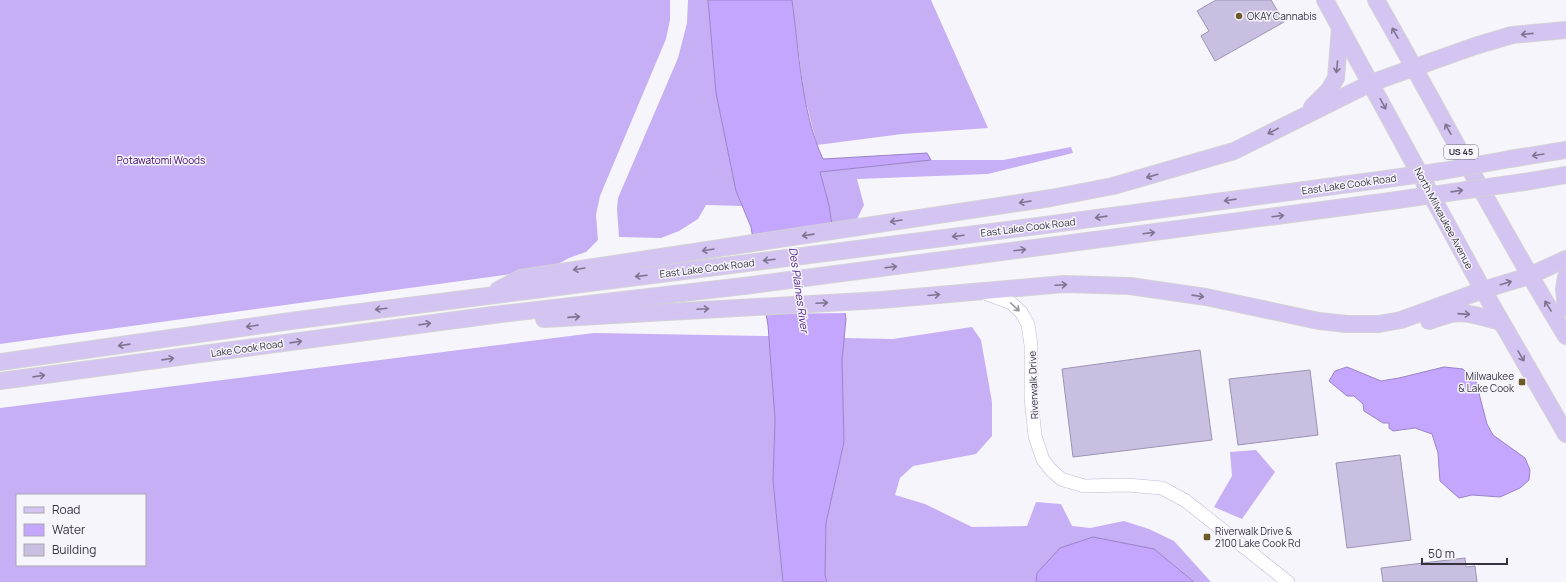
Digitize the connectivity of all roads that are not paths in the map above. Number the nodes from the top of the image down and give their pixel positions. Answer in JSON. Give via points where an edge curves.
{"nodes":[{"id":1,"x":1325,"y":0,"type":"edge"},
{"id":2,"x":1376,"y":0,"type":"edge"},
{"id":3,"x":1340,"y":28,"type":"junction"},
{"id":4,"x":1566,"y":30,"type":"edge"},
{"id":5,"x":1415,"y":67,"type":"junction"},
{"id":6,"x":1371,"y":83,"type":"junction"},
{"id":7,"x":1302,"y":117,"type":"junction"},
{"id":8,"x":1566,"y":150,"type":"edge"},
{"id":9,"x":1566,"y":175,"type":"edge"},
{"id":10,"x":1566,"y":259,"type":"edge"},
{"id":11,"x":1529,"y":276,"type":"junction"},
{"id":12,"x":1566,"y":277,"type":"edge"},
{"id":13,"x":1483,"y":290,"type":"junction"},
{"id":14,"x":980,"y":291,"type":"junction"},
{"id":15,"x":489,"y":295,"type":"junction"},
{"id":16,"x":1566,"y":308,"type":"edge"},
{"id":17,"x":493,"y":315,"type":"junction"},
{"id":18,"x":1319,"y":320,"type":"junction"},
{"id":19,"x":1501,"y":322,"type":"junction"},
{"id":20,"x":1566,"y":336,"type":"edge"},
{"id":21,"x":0,"y":362,"type":"edge"},
{"id":22,"x":0,"y":381,"type":"edge"},
{"id":23,"x":1566,"y":434,"type":"edge"},
{"id":24,"x":1288,"y":582,"type":"edge"}],
"edges":[{"from":1,"to":3,"type":"main road","name":"North Milwaukee Avenue"},
{"from":5,"to":2,"type":"main road","number":"US 45","one_way":true},
{"from":3,"to":6,"type":"main road","name":"North Milwaukee Avenue"},
{"from":3,"to":7,"type":"main road","one_way":true,"via":[[1336,78],[1324,96]]},
{"from":4,"to":5,"type":"main road","one_way":true,"via":[[1512,35]]},
{"from":5,"to":6,"type":"main road"},
{"from":11,"to":5,"type":"main road","number":"US 45","one_way":true},
{"from":6,"to":7,"type":"main road"},
{"from":6,"to":13,"type":"main road","name":"North Milwaukee Avenue","one_way":true},
{"from":7,"to":15,"type":"main road","one_way":true,"via":[[1234,151],[1113,186],[1051,198],[521,278]]},
{"from":8,"to":15,"type":"main road","name":"East Lake Cook Road","one_way":true,"bridge":true,"via":[[1379,180]]},
{"from":17,"to":9,"type":"main road","name":"East Lake Cook Road","one_way":true,"bridge":true,"via":[[852,272],[1390,201]]},
{"from":10,"to":11,"type":"main road"},
{"from":13,"to":11,"type":"main road","one_way":true},
{"from":20,"to":11,"type":"main road","number":"US 45","one_way":true},
{"from":12,"to":16,"type":"main road"},
{"from":13,"to":18,"type":"main road","via":[[1401,320],[1360,324]]},
{"from":13,"to":19,"type":"main road","name":"North Milwaukee Avenue"},
{"from":17,"to":14,"type":"main road","one_way":true,"via":[[518,320],[856,301]]},
{"from":14,"to":18,"type":"main road","one_way":true,"via":[[1064,284],[1130,286],[1206,297]]},
{"from":14,"to":24,"type":"street","name":"Riverwalk Drive","one_way":true,"via":[[1011,303],[1021,312],[1028,324],[1035,436],[1042,460],[1052,471],[1061,479],[1084,486],[1127,485],[1162,488],[1186,502]]},
{"from":15,"to":21,"type":"main road","name":"Lake Cook Road","one_way":true},
{"from":22,"to":17,"type":"main road","name":"Lake Cook Road","one_way":true},
{"from":18,"to":19,"type":"main road","one_way":true,"via":[[1325,328],[1350,332],[1414,326],[1460,314]]},
{"from":19,"to":23,"type":"main road","name":"North Milwaukee Avenue","one_way":true}]}
